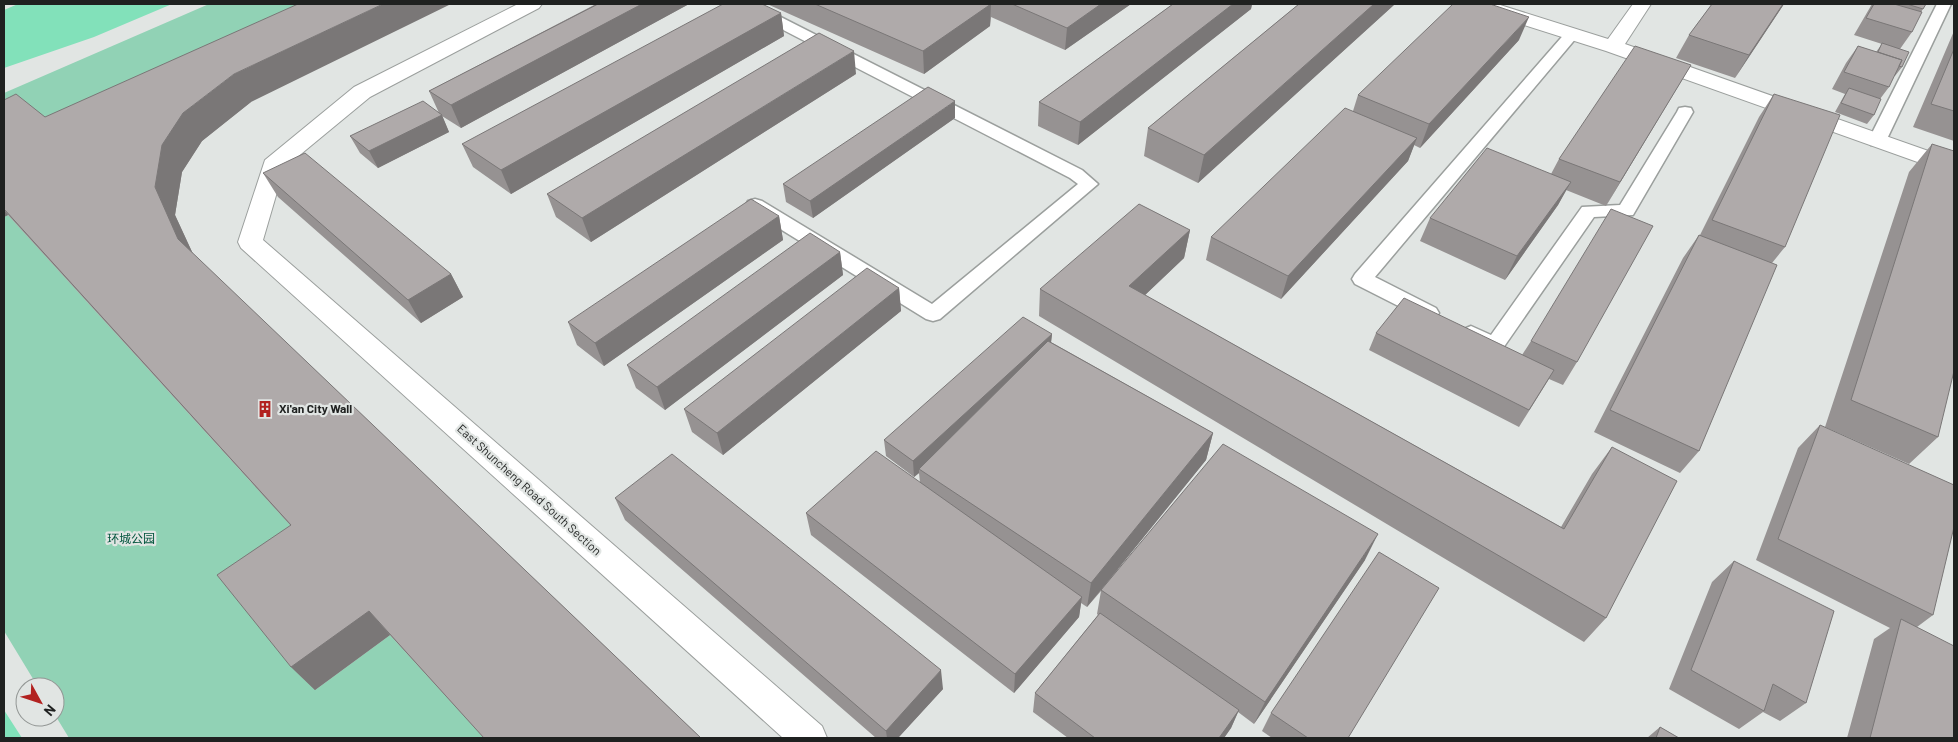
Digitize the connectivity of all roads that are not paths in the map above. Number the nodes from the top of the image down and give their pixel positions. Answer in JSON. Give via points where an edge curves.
{"nodes":[{"id":1,"x":532,"y":4,"type":"edge"},
{"id":2,"x":744,"y":4,"type":"edge"},
{"id":3,"x":1478,"y":4,"type":"edge"},
{"id":4,"x":1642,"y":4,"type":"edge"},
{"id":5,"x":1944,"y":4,"type":"edge"},
{"id":6,"x":1572,"y":34,"type":"junction"},
{"id":7,"x":1613,"y":47,"type":"junction"},
{"id":8,"x":1685,"y":112,"type":"dead end"},
{"id":9,"x":1877,"y":141,"type":"junction"},
{"id":10,"x":1954,"y":168,"type":"edge"},
{"id":11,"x":754,"y":204,"type":"edge"},
{"id":12,"x":1441,"y":319,"type":"edge"},
{"id":13,"x":1459,"y":328,"type":"edge"},
{"id":14,"x":809,"y":738,"type":"edge"}],
"edges":[{"from":1,"to":14,"type":"street","name":"East Shuncheng Road South Section","via":[[362,92],[273,165],[250,242]]},
{"from":2,"to":11,"type":"lane","via":[[1076,174],[1089,184],[933,314]]},
{"from":3,"to":6,"type":"street"},
{"from":4,"to":7,"type":"street"},
{"from":5,"to":9,"type":"lane"},
{"from":6,"to":7,"type":"street"},
{"from":6,"to":12,"type":"lane","via":[[1362,278]]},
{"from":7,"to":9,"type":"street"},
{"from":8,"to":13,"type":"lane","via":[[1626,211],[1589,212],[1494,346]]},
{"from":9,"to":10,"type":"street"}]}
